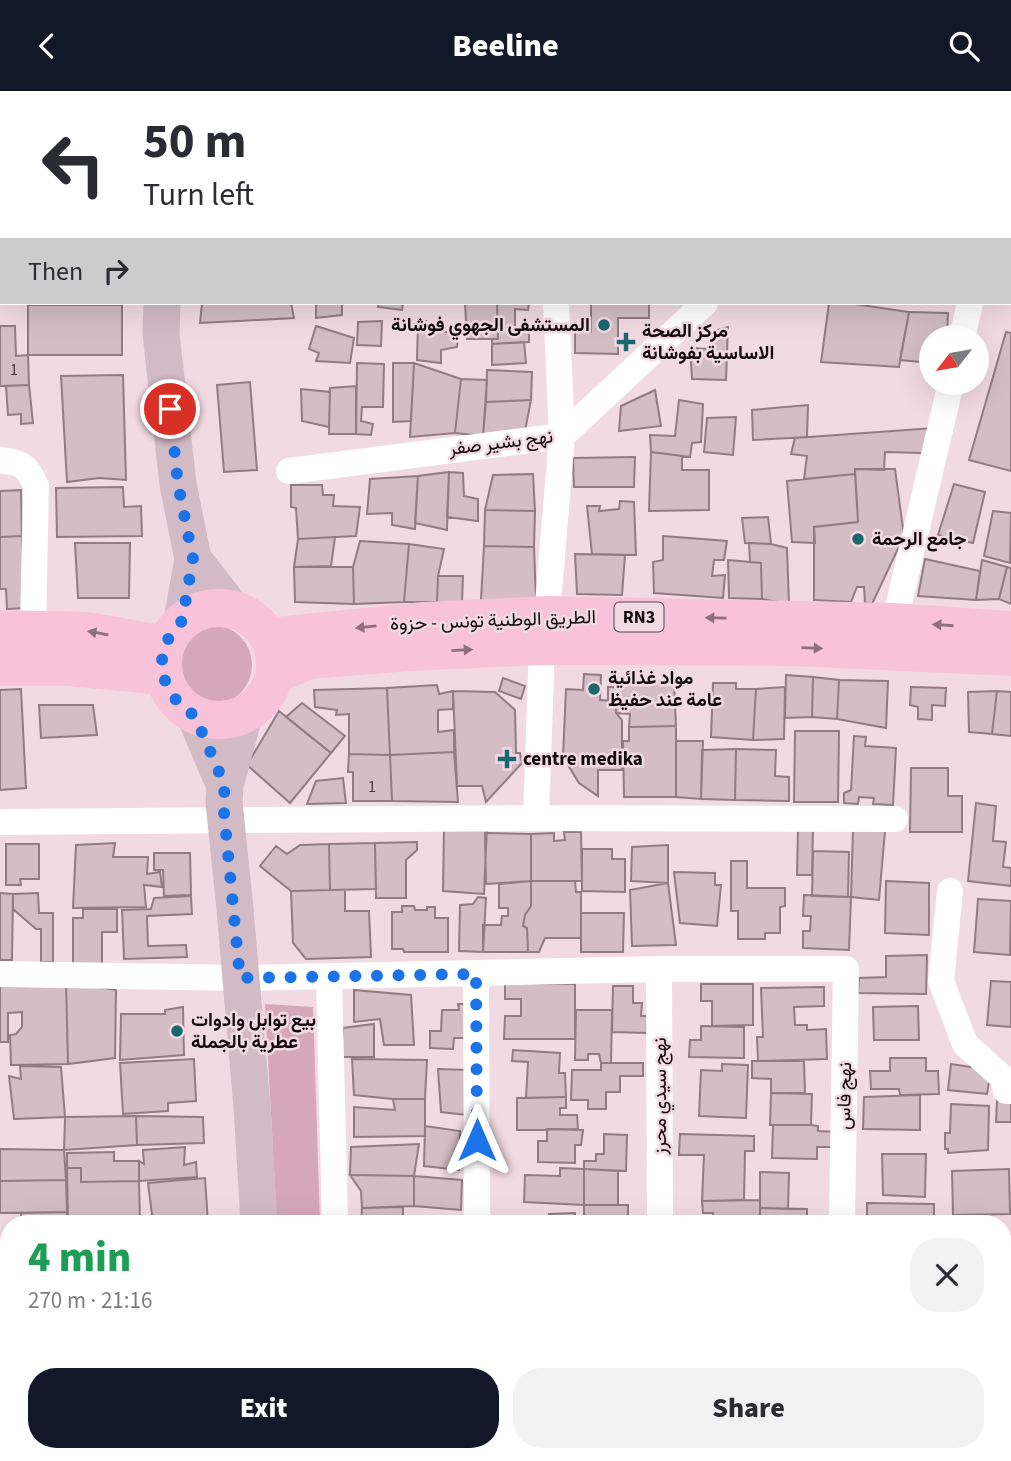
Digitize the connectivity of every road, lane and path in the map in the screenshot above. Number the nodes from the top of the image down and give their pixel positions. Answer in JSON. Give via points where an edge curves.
{"nodes":[{"id":1,"x":162,"y":305,"type":"edge"},
{"id":2,"x":556,"y":305,"type":"edge"},
{"id":3,"x":703,"y":305,"type":"edge"},
{"id":4,"x":970,"y":305,"type":"edge"},
{"id":5,"x":965,"y":325,"type":"edge"},
{"id":6,"x":948,"y":395,"type":"edge"},
{"id":7,"x":562,"y":436,"type":"junction"},
{"id":8,"x":0,"y":460,"type":"edge"},
{"id":9,"x":289,"y":471,"type":"dead end"},
{"id":10,"x":193,"y":559,"type":"junction"},
{"id":11,"x":232,"y":609,"type":"junction"},
{"id":12,"x":16,"y":629,"type":"edge"},
{"id":13,"x":1011,"y":630,"type":"edge"},
{"id":14,"x":545,"y":631,"type":"junction"},
{"id":15,"x":891,"y":636,"type":"junction"},
{"id":16,"x":268,"y":637,"type":"junction"},
{"id":17,"x":170,"y":647,"type":"junction"},
{"id":18,"x":1011,"y":657,"type":"edge"},
{"id":19,"x":0,"y":667,"type":"edge"},
{"id":20,"x":274,"y":675,"type":"junction"},
{"id":21,"x":244,"y":715,"type":"junction"},
{"id":22,"x":195,"y":716,"type":"junction"},
{"id":23,"x":225,"y":786,"type":"junction"},
{"id":24,"x":536,"y":818,"type":"junction"},
{"id":25,"x":895,"y":819,"type":"dead end"},
{"id":26,"x":0,"y":822,"type":"edge"},
{"id":27,"x":225,"y":822,"type":"junction"},
{"id":28,"x":950,"y":891,"type":"dead end"},
{"id":29,"x":659,"y":969,"type":"junction"},
{"id":30,"x":0,"y":974,"type":"edge"},
{"id":31,"x":476,"y":974,"type":"junction"},
{"id":32,"x":329,"y":977,"type":"junction"},
{"id":33,"x":240,"y":978,"type":"junction"},
{"id":34,"x":1011,"y":1091,"type":"edge"},
{"id":35,"x":259,"y":1215,"type":"edge"},
{"id":36,"x":335,"y":1215,"type":"edge"},
{"id":37,"x":477,"y":1215,"type":"edge"},
{"id":38,"x":660,"y":1215,"type":"edge"},
{"id":39,"x":842,"y":1215,"type":"edge"}],
"edges":[{"from":1,"to":10,"type":"main road","via":[[161,334],[177,470]]},
{"from":2,"to":7,"type":"street"},
{"from":3,"to":7,"type":"street","name":"نهج بشير صفر"},
{"from":4,"to":5,"type":"street"},
{"from":6,"to":15,"type":"street"},
{"from":7,"to":9,"type":"street","name":"نهج بشير صفر"},
{"from":7,"to":14,"type":"street"},
{"from":8,"to":12,"type":"street","via":[[30,471],[36,486]]},
{"from":10,"to":11,"type":"main road"},
{"from":10,"to":17,"type":"main road"},
{"from":11,"to":16,"type":"main road","via":[[253,619]]},
{"from":11,"to":17,"type":"main road","via":[[197,612]]},
{"from":17,"to":12,"type":"main road","one_way":true,"via":[[88,631]]},
{"from":13,"to":15,"type":"main road","name":"الطريق الوطنية تونس - حزوة","number":"RN3","one_way":true},
{"from":14,"to":15,"type":"main road","name":"الطريق الوطنية تونس - حزوة","number":"RN3"},
{"from":14,"to":16,"type":"main road","name":"الطريق الوطنية تونس - حزوة","number":"RN3","one_way":true,"via":[[424,621]]},
{"from":20,"to":14,"type":"main road","name":"الطريق الوطنية تونس - حزوة","number":"RN3","one_way":true,"via":[[309,660]]},
{"from":14,"to":24,"type":"street"},
{"from":15,"to":18,"type":"main road","name":"الطريق الوطنية تونس - حزوة","number":"RN3"},
{"from":16,"to":20,"type":"main road","via":[[275,656]]},
{"from":17,"to":19,"type":"main road","via":[[69,667]]},
{"from":17,"to":22,"type":"main road","via":[[170,692]]},
{"from":20,"to":21,"type":"main road","via":[[269,691]]},
{"from":21,"to":22,"type":"main road","via":[[228,720]]},
{"from":21,"to":23,"type":"main road"},
{"from":22,"to":23,"type":"main road"},
{"from":23,"to":27,"type":"main road"},
{"from":24,"to":25,"type":"street"},
{"from":24,"to":27,"type":"street"},
{"from":26,"to":27,"type":"street"},
{"from":27,"to":33,"type":"main road"},
{"from":28,"to":34,"type":"street","via":[[941,981],[965,1044],[1003,1078],[1006,1091]]},
{"from":29,"to":31,"type":"street"},
{"from":29,"to":38,"type":"street","name":"نهج سيدي محرز"},
{"from":29,"to":39,"type":"street","name":"نهج فاس","via":[[846,969]]},
{"from":30,"to":33,"type":"street"},
{"from":31,"to":32,"type":"street"},
{"from":31,"to":37,"type":"street"},
{"from":32,"to":33,"type":"street"},
{"from":32,"to":36,"type":"street"},
{"from":33,"to":35,"type":"main road"}]}
